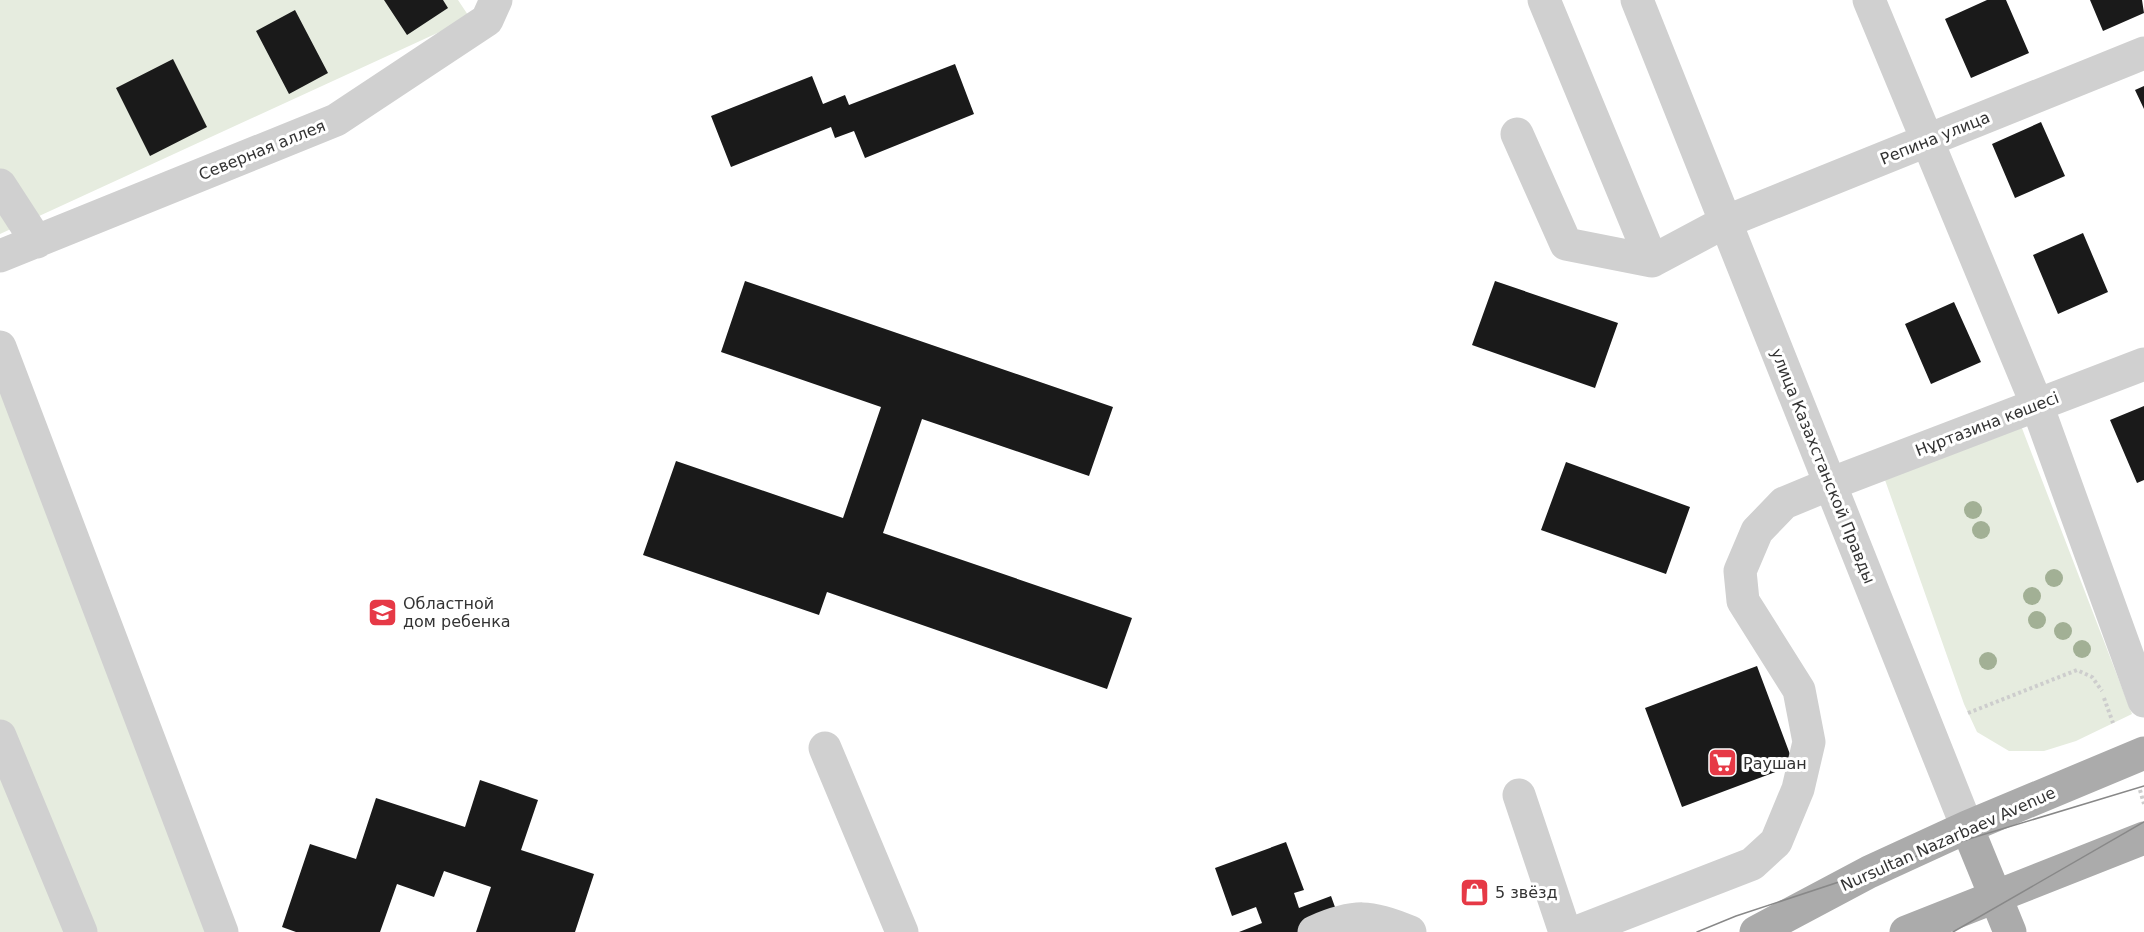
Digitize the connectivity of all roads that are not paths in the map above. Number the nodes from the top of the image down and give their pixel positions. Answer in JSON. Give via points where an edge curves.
{"nodes":[{"id":1,"x":496,"y":0,"type":"edge"},
{"id":2,"x":1544,"y":0,"type":"edge"},
{"id":3,"x":1637,"y":0,"type":"edge"},
{"id":4,"x":1869,"y":0,"type":"edge"},
{"id":5,"x":2144,"y":53,"type":"edge"},
{"id":6,"x":1517,"y":134,"type":"dead end"},
{"id":7,"x":1927,"y":142,"type":"junction"},
{"id":8,"x":0,"y":185,"type":"edge"},
{"id":9,"x":1725,"y":222,"type":"junction"},
{"id":10,"x":37,"y":242,"type":"junction"},
{"id":11,"x":0,"y":256,"type":"edge"},
{"id":12,"x":1652,"y":261,"type":"junction"},
{"id":13,"x":0,"y":347,"type":"edge"},
{"id":14,"x":2144,"y":364,"type":"edge"},
{"id":15,"x":2037,"y":405,"type":"junction"},
{"id":16,"x":1830,"y":484,"type":"junction"},
{"id":17,"x":2144,"y":701,"type":"edge"},
{"id":18,"x":0,"y":736,"type":"edge"},
{"id":19,"x":825,"y":748,"type":"dead end"},
{"id":20,"x":2144,"y":753,"type":"edge"},
{"id":21,"x":1519,"y":795,"type":"dead end"},
{"id":22,"x":1967,"y":827,"type":"junction"},
{"id":23,"x":2144,"y":838,"type":"edge"},
{"id":24,"x":1996,"y":898,"type":"junction"},
{"id":25,"x":81,"y":932,"type":"edge"},
{"id":26,"x":222,"y":932,"type":"edge"},
{"id":27,"x":902,"y":932,"type":"edge"},
{"id":28,"x":1314,"y":932,"type":"edge"},
{"id":29,"x":1410,"y":932,"type":"edge"},
{"id":30,"x":1565,"y":932,"type":"edge"},
{"id":31,"x":1577,"y":932,"type":"edge"},
{"id":32,"x":1756,"y":932,"type":"edge"},
{"id":33,"x":1906,"y":932,"type":"edge"},
{"id":34,"x":2010,"y":932,"type":"edge"}],
"edges":[{"from":1,"to":10,"type":"street","name":"Северная аллея","via":[[487,20],[336,120]]},
{"from":2,"to":12,"type":"street"},
{"from":3,"to":9,"type":"street","name":"улица Казахстанской Правды"},
{"from":4,"to":7,"type":"street"},
{"from":5,"to":7,"type":"street","name":"Репина улица"},
{"from":6,"to":12,"type":"street","via":[[1566,244]]},
{"from":7,"to":9,"type":"street","name":"Репина улица"},
{"from":7,"to":15,"type":"street"},
{"from":8,"to":10,"type":"street"},
{"from":9,"to":12,"type":"street","name":"Репина улица"},
{"from":9,"to":16,"type":"street","name":"улица Казахстанской Правды"},
{"from":10,"to":11,"type":"street","name":"Северная аллея"},
{"from":13,"to":26,"type":"street"},
{"from":14,"to":15,"type":"street","name":"Нұртазина көшесі"},
{"from":15,"to":16,"type":"street","name":"Нұртазина көшесі"},
{"from":15,"to":17,"type":"street"},
{"from":16,"to":22,"type":"street","name":"улица Казахстанской Правды"},
{"from":16,"to":31,"type":"street","name":"Нұртазина көшесі","via":[[1784,503],[1757,531],[1740,572],[1743,601],[1799,690],[1809,742],[1798,789],[1776,842],[1752,864]]},
{"from":18,"to":25,"type":"street"},
{"from":19,"to":27,"type":"street"},
{"from":20,"to":22,"type":"main road","name":"Nursultan Nazarbaev Avenue"},
{"from":21,"to":30,"type":"street"},
{"from":22,"to":24,"type":"main road","name":"улица Казахстанской Правды"},
{"from":22,"to":32,"type":"main road","name":"Nursultan Nazarbaev Avenue","via":[[1869,872]]},
{"from":23,"to":24,"type":"main road"},
{"from":24,"to":33,"type":"main road"},
{"from":24,"to":34,"type":"main road","name":"улица Казахстанской Правды"},
{"from":28,"to":29,"type":"street","via":[[1361,917]]}]}
